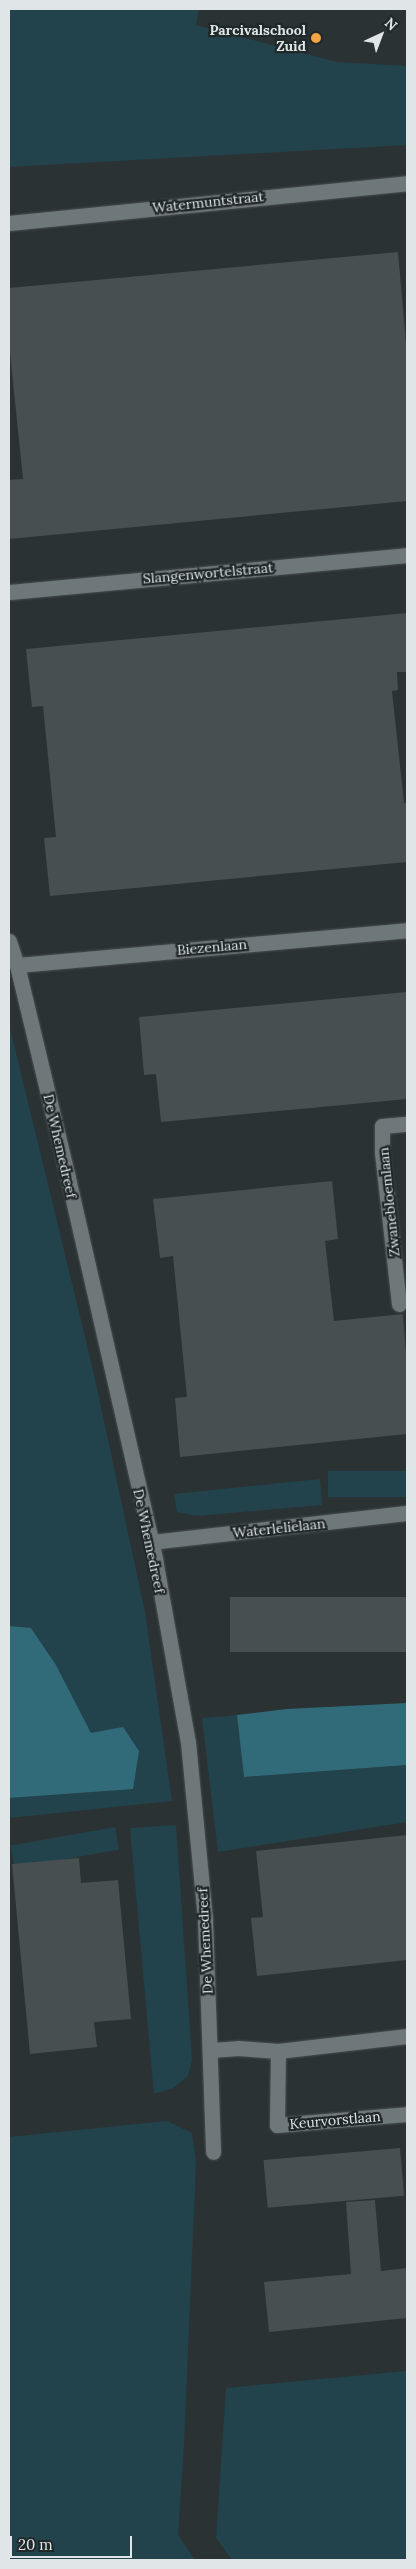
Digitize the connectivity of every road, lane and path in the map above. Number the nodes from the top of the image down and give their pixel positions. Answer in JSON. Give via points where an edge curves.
{"nodes":[{"id":1,"x":407,"y":183,"type":"edge"},
{"id":2,"x":9,"y":223,"type":"edge"},
{"id":3,"x":407,"y":555,"type":"edge"},
{"id":4,"x":9,"y":592,"type":"edge"},
{"id":5,"x":407,"y":930,"type":"edge"},
{"id":6,"x":9,"y":941,"type":"edge"},
{"id":7,"x":17,"y":965,"type":"junction"},
{"id":8,"x":407,"y":1124,"type":"edge"},
{"id":9,"x":399,"y":1304,"type":"dead end"},
{"id":10,"x":407,"y":1514,"type":"edge"},
{"id":11,"x":151,"y":1542,"type":"junction"},
{"id":12,"x":407,"y":2036,"type":"edge"},
{"id":13,"x":211,"y":2050,"type":"junction"},
{"id":14,"x":278,"y":2051,"type":"junction"},
{"id":15,"x":407,"y":2114,"type":"edge"},
{"id":16,"x":213,"y":2152,"type":"dead end"}],
"edges":[{"from":1,"to":2,"type":"street","name":"Watermuntstraat"},
{"from":3,"to":4,"type":"street","name":"Slangenwortelstraat"},
{"from":5,"to":7,"type":"street","name":"Biezenlaan"},
{"from":6,"to":7,"type":"street","name":"De Whemedreef"},
{"from":7,"to":11,"type":"street","name":"De Whemedreef"},
{"from":8,"to":9,"type":"street","name":"Zwanebloemlaan","via":[[382,1126]]},
{"from":10,"to":11,"type":"street","name":"Waterlelielaan"},
{"from":11,"to":13,"type":"street","name":"De Whemedreef","via":[[188,1742],[205,1920]]},
{"from":12,"to":14,"type":"street"},
{"from":13,"to":14,"type":"street"},
{"from":13,"to":16,"type":"street","name":"De Whemedreef"},
{"from":14,"to":15,"type":"street","name":"Keurvorstlaan","via":[[277,2125]]}]}
